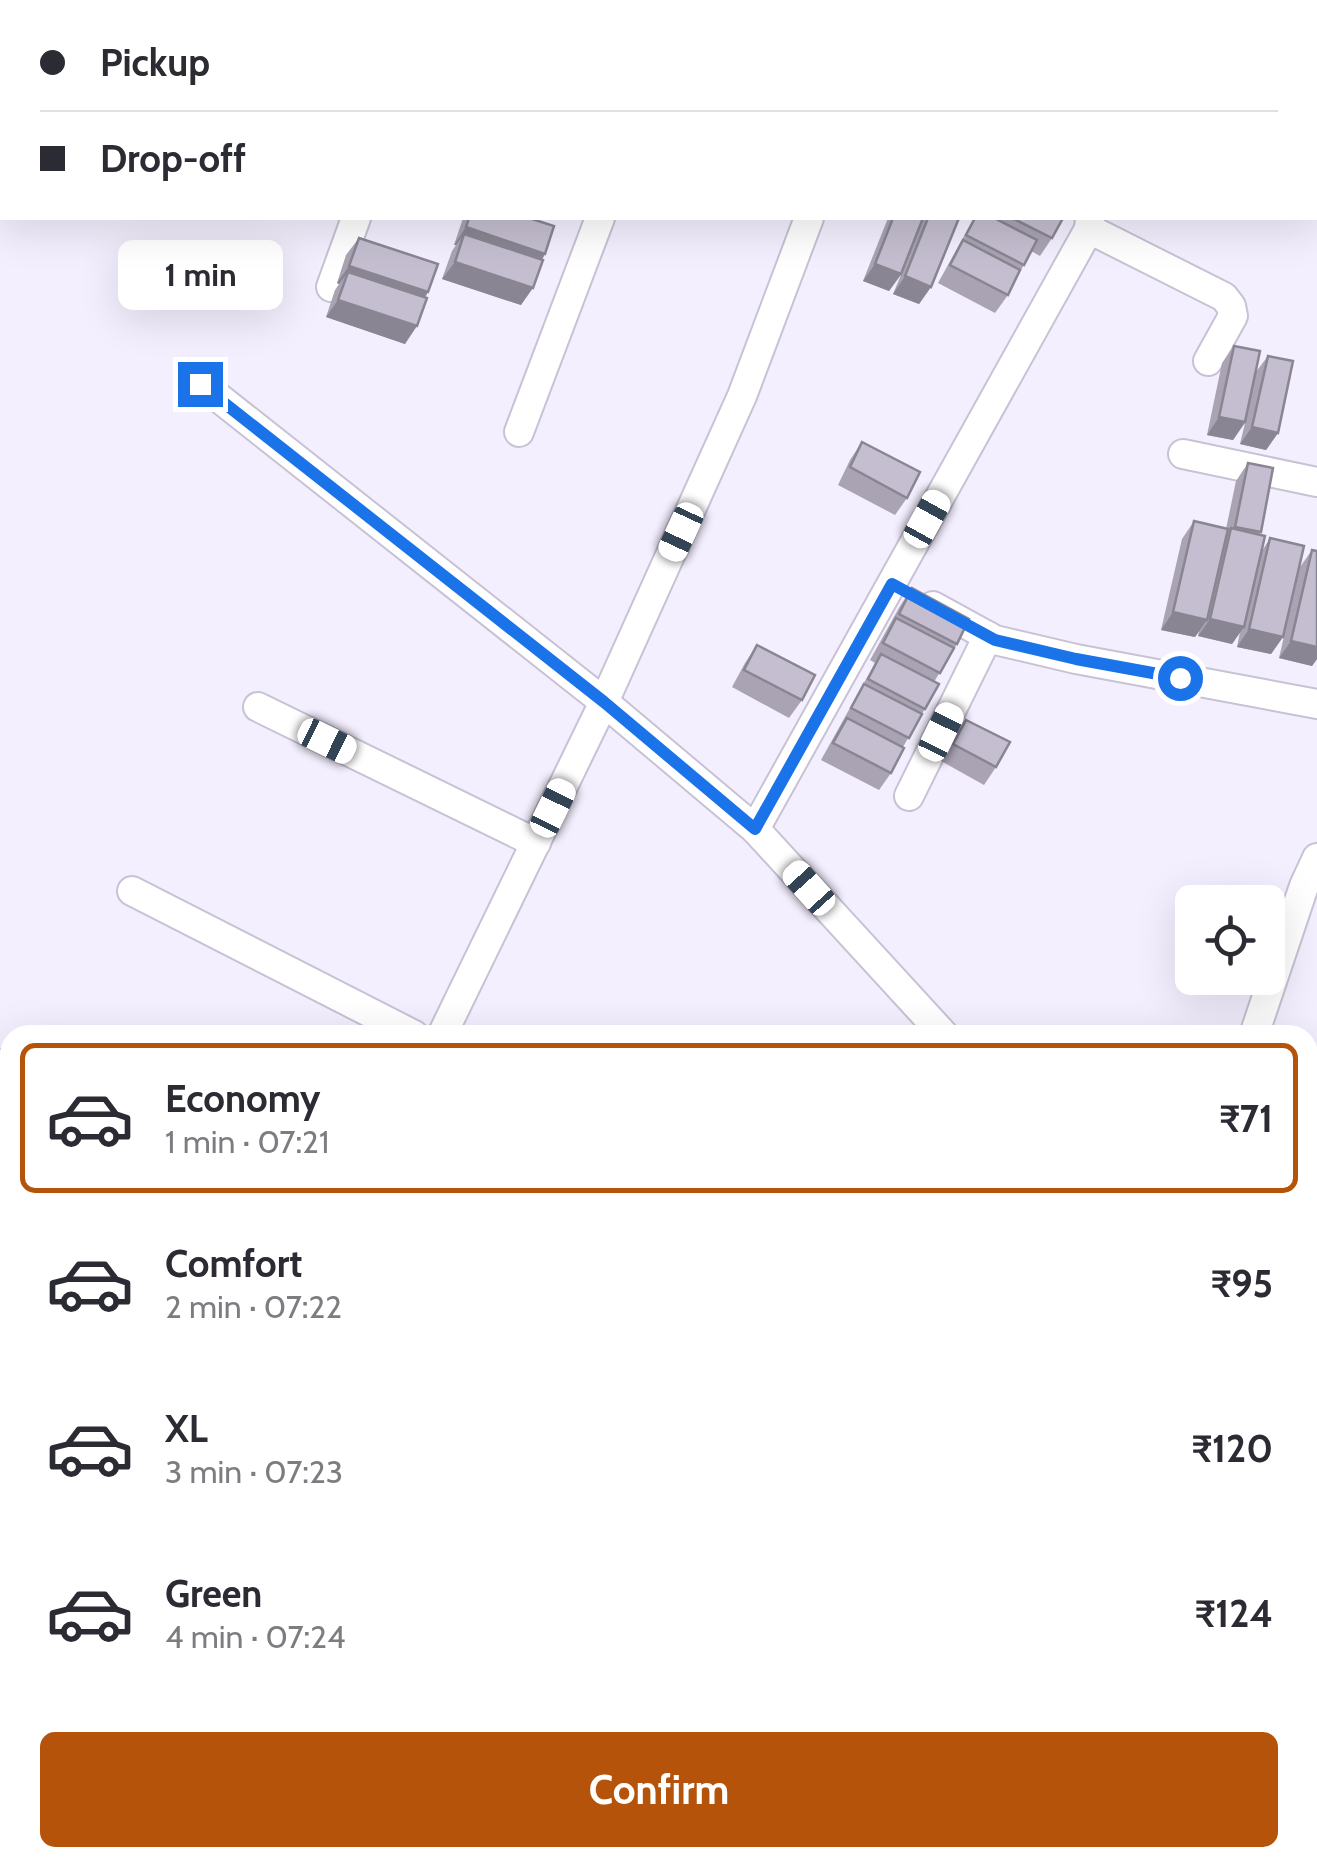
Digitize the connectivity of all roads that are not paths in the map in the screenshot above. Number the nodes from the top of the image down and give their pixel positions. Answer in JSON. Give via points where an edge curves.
{"nodes":[{"id":1,"x":355,"y":220,"type":"edge"},
{"id":2,"x":599,"y":220,"type":"edge"},
{"id":3,"x":808,"y":220,"type":"edge"},
{"id":4,"x":1089,"y":223,"type":"edge"},
{"id":5,"x":331,"y":286,"type":"dead end"},
{"id":6,"x":1208,"y":361,"type":"dead end"},
{"id":7,"x":200,"y":384,"type":"dead end"},
{"id":8,"x":518,"y":432,"type":"dead end"},
{"id":9,"x":1183,"y":454,"type":"dead end"},
{"id":10,"x":1317,"y":482,"type":"edge"},
{"id":11,"x":892,"y":584,"type":"junction"},
{"id":12,"x":988,"y":636,"type":"junction"},
{"id":13,"x":604,"y":702,"type":"junction"},
{"id":14,"x":1317,"y":704,"type":"edge"},
{"id":15,"x":258,"y":707,"type":"dead end"},
{"id":16,"x":910,"y":796,"type":"dead end"},
{"id":17,"x":755,"y":829,"type":"junction"},
{"id":18,"x":536,"y":843,"type":"junction"},
{"id":19,"x":1317,"y":858,"type":"edge"},
{"id":20,"x":1311,"y":887,"type":"edge"},
{"id":21,"x":132,"y":891,"type":"dead end"},
{"id":22,"x":394,"y":1025,"type":"edge"},
{"id":23,"x":447,"y":1025,"type":"edge"},
{"id":24,"x":935,"y":1025,"type":"edge"},
{"id":25,"x":1258,"y":1025,"type":"edge"}],
"edges":[{"from":1,"to":5,"type":"street"},
{"from":2,"to":8,"type":"street"},
{"from":3,"to":13,"type":"street","via":[[742,396]]},
{"from":4,"to":6,"type":"street","via":[[1231,306],[1233,316]]},
{"from":4,"to":11,"type":"street"},
{"from":7,"to":13,"type":"street"},
{"from":9,"to":10,"type":"street"},
{"from":11,"to":12,"type":"street"},
{"from":11,"to":17,"type":"street"},
{"from":12,"to":14,"type":"street"},
{"from":12,"to":16,"type":"street"},
{"from":13,"to":17,"type":"street"},
{"from":13,"to":18,"type":"street"},
{"from":15,"to":18,"type":"street"},
{"from":17,"to":24,"type":"street"},
{"from":18,"to":23,"type":"street"},
{"from":19,"to":20,"type":"street"},
{"from":20,"to":25,"type":"street"},
{"from":21,"to":22,"type":"street"}]}
